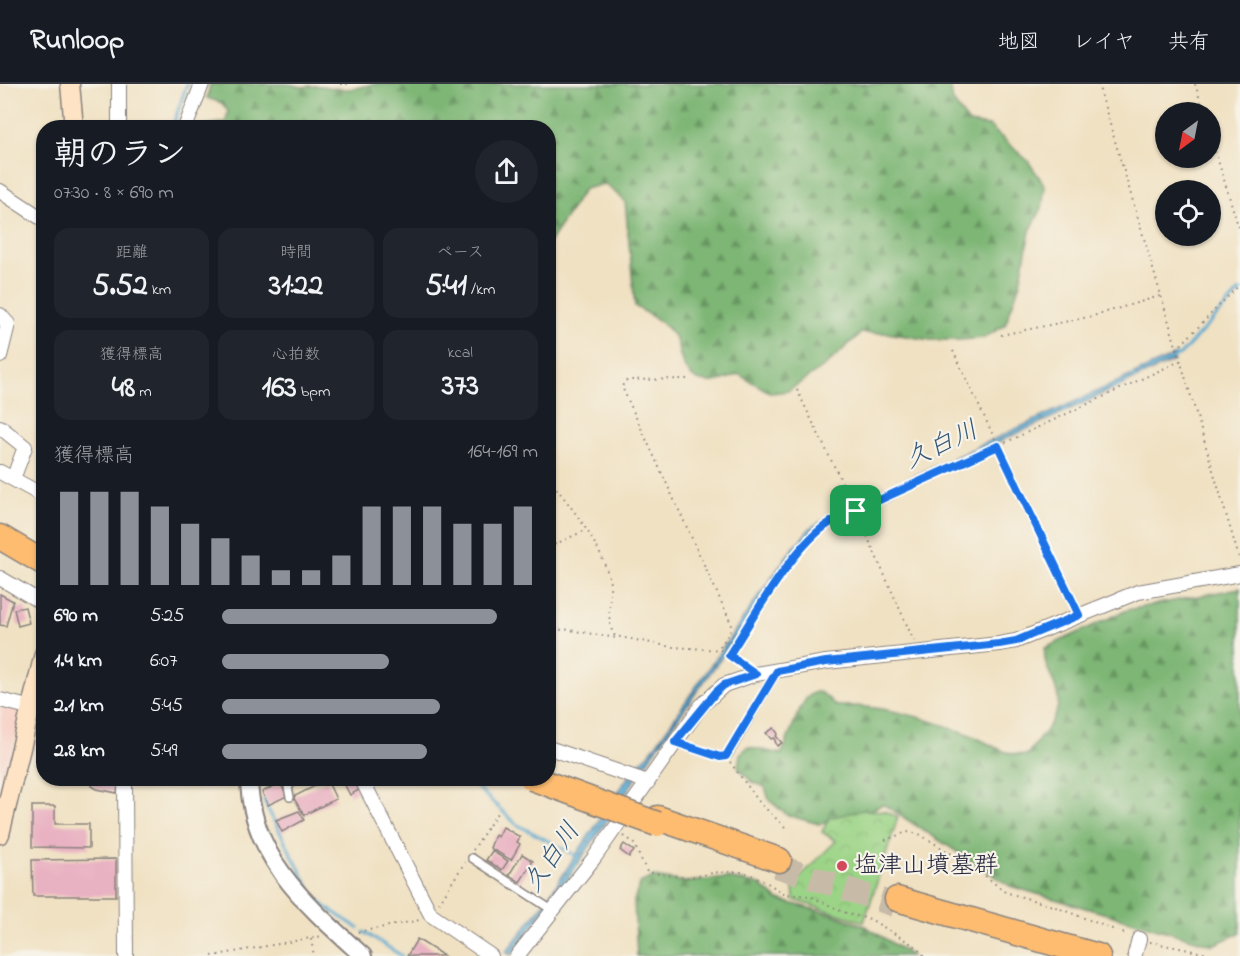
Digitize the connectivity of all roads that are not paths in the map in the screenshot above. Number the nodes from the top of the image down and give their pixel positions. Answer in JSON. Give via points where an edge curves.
{"nodes":[{"id":1,"x":70,"y":84,"type":"edge"},
{"id":2,"x":119,"y":84,"type":"edge"},
{"id":3,"x":202,"y":84,"type":"edge"},
{"id":4,"x":73,"y":120,"type":"edge"},
{"id":5,"x":119,"y":120,"type":"edge"},
{"id":6,"x":188,"y":120,"type":"edge"},
{"id":7,"x":0,"y":191,"type":"edge"},
{"id":8,"x":36,"y":215,"type":"edge"},
{"id":9,"x":0,"y":315,"type":"edge"},
{"id":10,"x":0,"y":356,"type":"edge"},
{"id":11,"x":0,"y":427,"type":"edge"},
{"id":12,"x":0,"y":472,"type":"edge"},
{"id":13,"x":13,"y":479,"type":"junction"},
{"id":14,"x":36,"y":492,"type":"edge"},
{"id":15,"x":0,"y":531,"type":"edge"},
{"id":16,"x":0,"y":537,"type":"edge"},
{"id":17,"x":36,"y":555,"type":"edge"},
{"id":18,"x":36,"y":555,"type":"edge"},
{"id":19,"x":1240,"y":574,"type":"edge"},
{"id":20,"x":0,"y":578,"type":"edge"},
{"id":21,"x":36,"y":599,"type":"edge"},
{"id":22,"x":777,"y":671,"type":"junction"},
{"id":23,"x":0,"y":700,"type":"edge"},
{"id":24,"x":36,"y":709,"type":"edge"},
{"id":25,"x":36,"y":712,"type":"edge"},
{"id":26,"x":675,"y":742,"type":"junction"},
{"id":27,"x":556,"y":749,"type":"edge"},
{"id":28,"x":556,"y":781,"type":"edge"},
{"id":29,"x":648,"y":782,"type":"junction"},
{"id":30,"x":124,"y":786,"type":"edge"},
{"id":31,"x":250,"y":786,"type":"edge"},
{"id":32,"x":290,"y":786,"type":"edge"},
{"id":33,"x":365,"y":786,"type":"edge"},
{"id":34,"x":555,"y":786,"type":"edge"},
{"id":35,"x":290,"y":797,"type":"dead end"},
{"id":36,"x":658,"y":821,"type":"junction"},
{"id":37,"x":0,"y":834,"type":"edge"},
{"id":38,"x":472,"y":858,"type":"dead end"},
{"id":39,"x":778,"y":863,"type":"tunnel mouth"},
{"id":40,"x":551,"y":909,"type":"junction"},
{"id":41,"x":1139,"y":939,"type":"road end"},
{"id":42,"x":1135,"y":954,"type":"dead end"},
{"id":43,"x":126,"y":956,"type":"edge"},
{"id":44,"x":363,"y":956,"type":"edge"},
{"id":45,"x":491,"y":956,"type":"edge"},
{"id":46,"x":517,"y":956,"type":"edge"},
{"id":47,"x":1073,"y":956,"type":"edge"},
{"id":48,"x":1098,"y":956,"type":"edge"}],
"edges":[{"from":1,"to":4,"type":"main road"},
{"from":2,"to":5,"type":"street"},
{"from":3,"to":6,"type":"street"},
{"from":7,"to":8,"type":"street"},
{"from":9,"to":10,"type":"street","via":[[8,324]]},
{"from":11,"to":13,"type":"street","via":[[25,447]]},
{"from":12,"to":13,"type":"street"},
{"from":13,"to":14,"type":"street"},
{"from":15,"to":17,"type":"highway"},
{"from":16,"to":18,"type":"highway"},
{"from":19,"to":22,"type":"street","via":[[1138,592],[1016,641]]},
{"from":20,"to":21,"type":"street"},
{"from":22,"to":26,"type":"street","via":[[724,685]]},
{"from":22,"to":26,"type":"lane","via":[[728,754],[720,757]]},
{"from":23,"to":24,"type":"street"},
{"from":25,"to":37,"type":"main road"},
{"from":26,"to":29,"type":"street"},
{"from":27,"to":29,"type":"street"},
{"from":28,"to":36,"type":"highway"},
{"from":29,"to":40,"type":"street"},
{"from":30,"to":43,"type":"street"},
{"from":31,"to":44,"type":"street","via":[[262,842],[276,867],[311,908]]},
{"from":32,"to":35,"type":"lane"},
{"from":33,"to":45,"type":"street","via":[[431,915]]},
{"from":34,"to":36,"type":"highway","bridge":true},
{"from":36,"to":39,"type":"highway"},
{"from":38,"to":40,"type":"lane"},
{"from":40,"to":46,"type":"street"},
{"from":41,"to":42,"type":"street"},
{"from":47,"to":48,"type":"highway","via":[[896,902]]}]}
